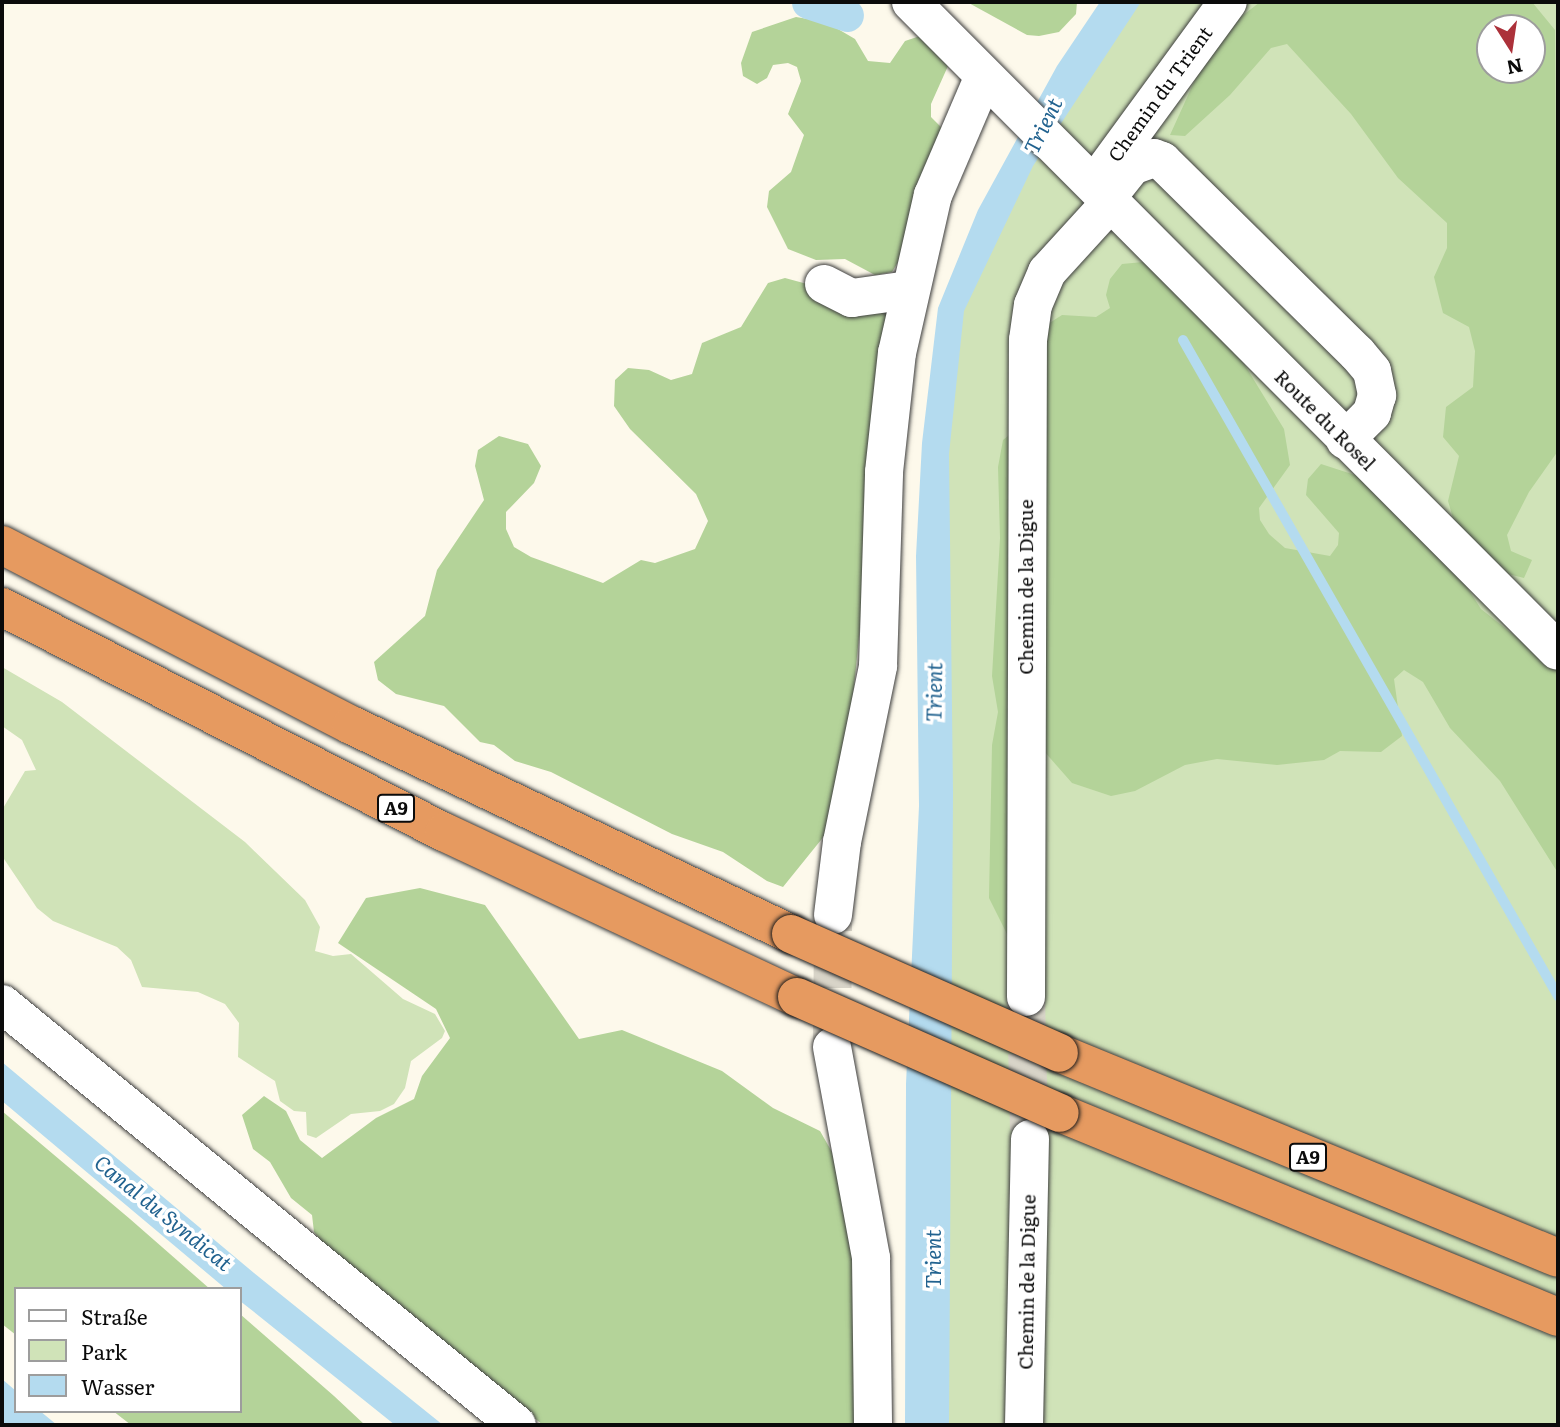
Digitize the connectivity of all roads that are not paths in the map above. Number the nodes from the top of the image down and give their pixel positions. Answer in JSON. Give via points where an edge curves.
{"nodes":[{"id":1,"x":911,"y":2,"type":"edge"},
{"id":2,"x":1228,"y":2,"type":"edge"},
{"id":3,"x":992,"y":83,"type":"junction"},
{"id":4,"x":1094,"y":189,"type":"junction"},
{"id":5,"x":824,"y":284,"type":"dead end"},
{"id":6,"x":910,"y":290,"type":"junction"},
{"id":7,"x":1345,"y":440,"type":"junction"},
{"id":8,"x":2,"y":545,"type":"edge"},
{"id":9,"x":2,"y":607,"type":"edge"},
{"id":10,"x":1558,"y":651,"type":"edge"},
{"id":11,"x":833,"y":915,"type":"tunnel mouth"},
{"id":12,"x":1026,"y":997,"type":"tunnel mouth"},
{"id":13,"x":2,"y":1004,"type":"edge"},
{"id":14,"x":832,"y":1047,"type":"tunnel mouth"},
{"id":15,"x":1030,"y":1139,"type":"tunnel mouth"},
{"id":16,"x":1558,"y":1258,"type":"edge"},
{"id":17,"x":1558,"y":1317,"type":"edge"},
{"id":18,"x":517,"y":1425,"type":"edge"},
{"id":19,"x":873,"y":1425,"type":"edge"},
{"id":20,"x":1024,"y":1425,"type":"edge"}],
"edges":[{"from":1,"to":3,"type":"street","name":"Route du Rosel"},
{"from":2,"to":4,"type":"street","name":"Chemin du Trient"},
{"from":3,"to":4,"type":"street","name":"Route du Rosel"},
{"from":3,"to":6,"type":"street","via":[[933,195]]},
{"from":4,"to":7,"type":"street","name":"Route du Rosel"},
{"from":4,"to":7,"type":"street","via":[[1132,166],[1154,158],[1162,161],[1357,354],[1372,371],[1377,395],[1372,413]]},
{"from":4,"to":12,"type":"street","name":"Chemin de la Digue","via":[[1047,272],[1034,305],[1028,340]]},
{"from":5,"to":6,"type":"street","via":[[852,298]]},
{"from":6,"to":11,"type":"street","via":[[888,414],[878,666],[842,842]]},
{"from":7,"to":10,"type":"street","name":"Route du Rosel"},
{"from":8,"to":16,"type":"highway","number":"A9","bridge":true,"via":[[375,737],[791,934],[1059,1053]]},
{"from":9,"to":17,"type":"highway","number":"A9","bridge":true,"via":[[444,832],[797,997],[1060,1113]]},
{"from":13,"to":18,"type":"street"},
{"from":14,"to":19,"type":"street","via":[[871,1258]]},
{"from":15,"to":20,"type":"street","name":"Chemin de la Digue"}]}
